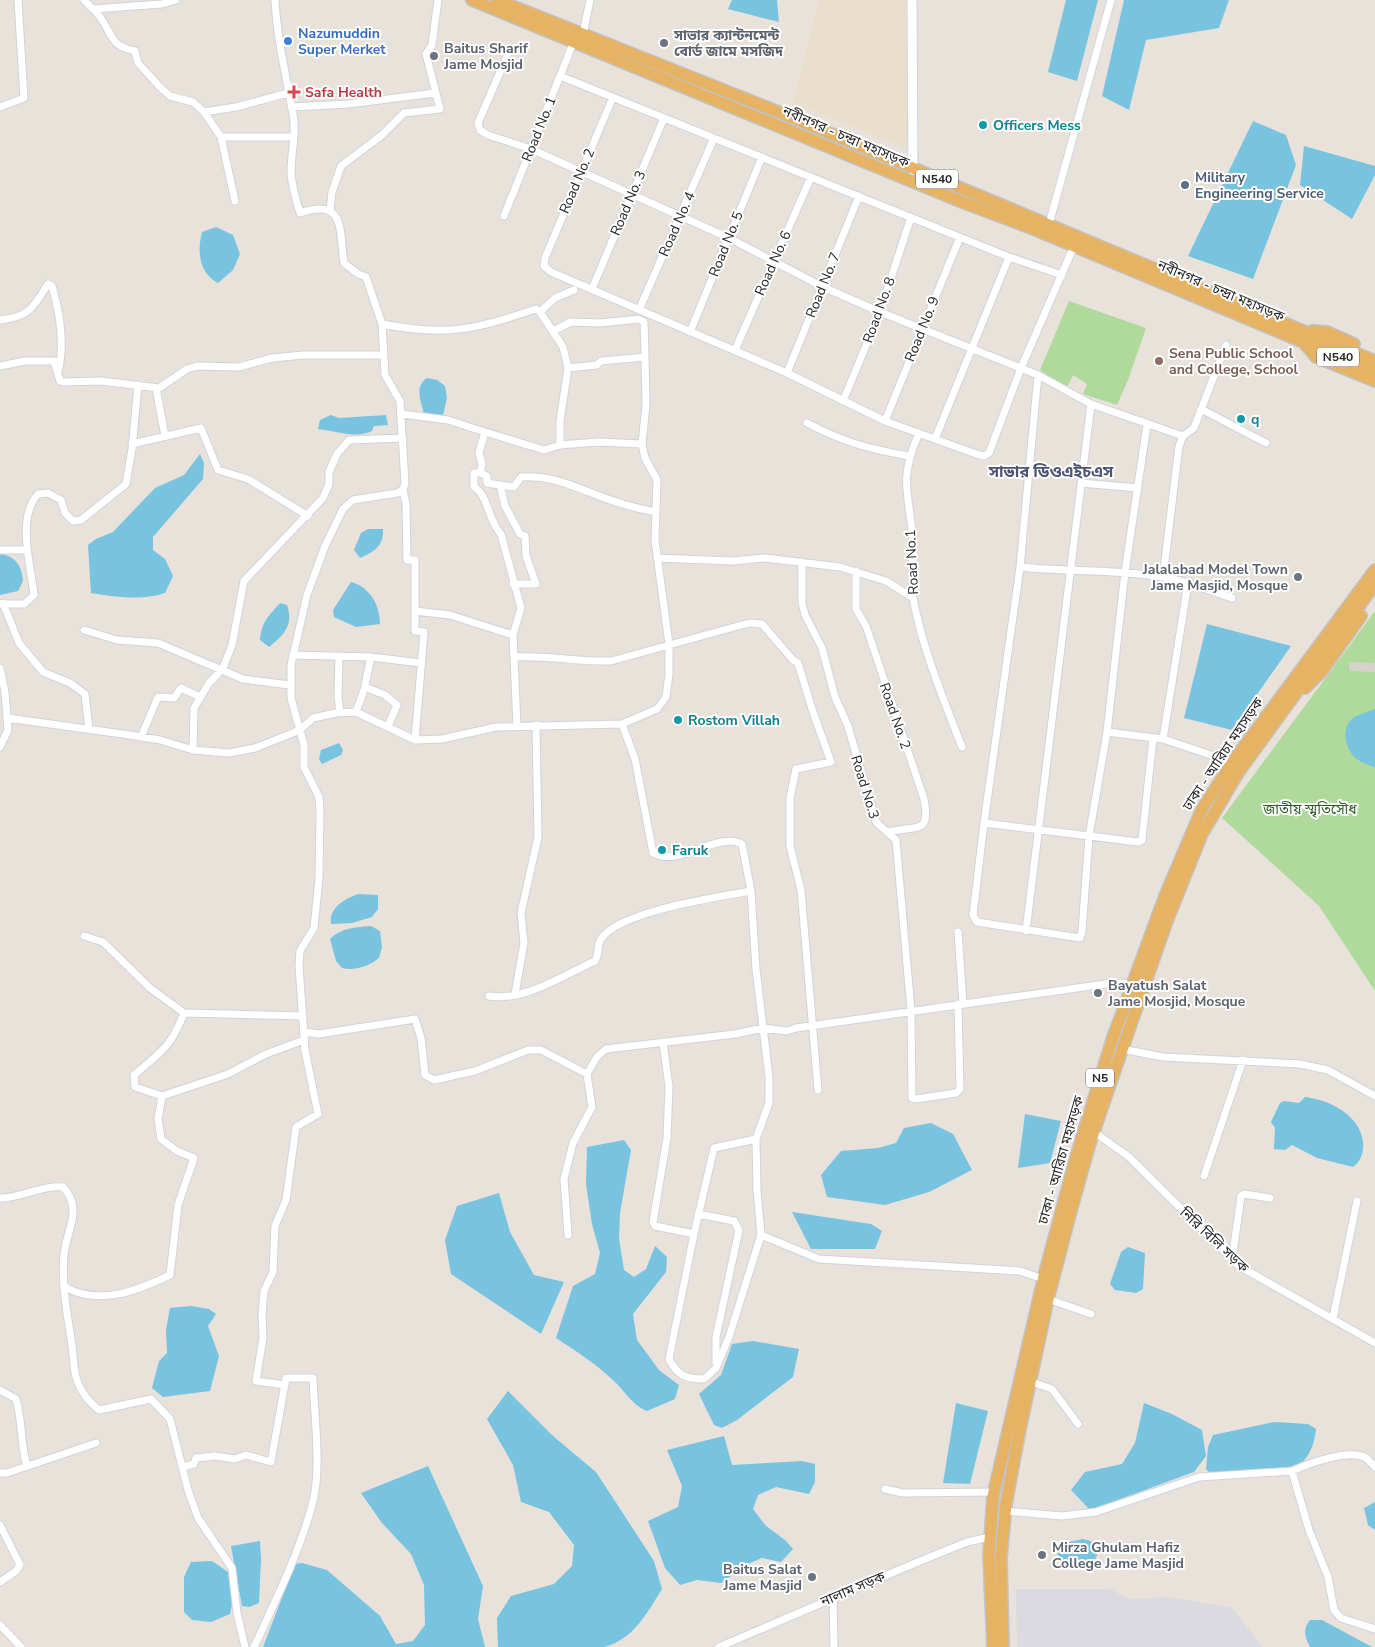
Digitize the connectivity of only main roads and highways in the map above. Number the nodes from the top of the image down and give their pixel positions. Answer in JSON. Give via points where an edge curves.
{"nodes":[{"id":1,"x":472,"y":0,"type":"edge"},
{"id":2,"x":497,"y":0,"type":"edge"},
{"id":3,"x":579,"y":38,"type":"junction"},
{"id":4,"x":1304,"y":336,"type":"junction"},
{"id":5,"x":1375,"y":353,"type":"edge"},
{"id":6,"x":1375,"y":361,"type":"edge"},
{"id":7,"x":1375,"y":372,"type":"edge"},
{"id":8,"x":1375,"y":381,"type":"edge"},
{"id":9,"x":1375,"y":570,"type":"edge"},
{"id":10,"x":1375,"y":584,"type":"edge"},
{"id":11,"x":1375,"y":597,"type":"edge"},
{"id":12,"x":1296,"y":693,"type":"junction"},
{"id":13,"x":994,"y":1647,"type":"edge"},
{"id":14,"x":1003,"y":1647,"type":"edge"}],
"edges":[{"from":1,"to":3,"type":"highway","name":"নবীনগর - চন্দ্রা মহাসড়ক","number":"N540"},
{"from":2,"to":3,"type":"highway","name":"নবীনগর - চন্দ্রা মহাসড়ক","number":"N540"},
{"from":3,"to":4,"type":"highway","name":"নবীনগর - চন্দ্রা মহাসড়ক","number":"N540","via":[[1074,246]]},
{"from":3,"to":4,"type":"highway","name":"নবীনগর - চন্দ্রা মহাসড়ক","number":"N540","via":[[775,111],[1049,224]]},
{"from":4,"to":5,"type":"highway","via":[[1327,332]]},
{"from":4,"to":6,"type":"highway","name":"নবীনগর - চন্দ্রা মহাসড়ক","number":"N540"},
{"from":4,"to":7,"type":"highway","name":"নবীনগর - চন্দ্রা মহাসড়ক","number":"N540"},
{"from":4,"to":8,"type":"highway","via":[[1316,357]]},
{"from":9,"to":13,"type":"highway","name":"ঢাকা - আরিচা মহাসড়ক","number":"N5","via":[[1232,762],[1202,809],[1131,987],[1076,1156],[1043,1279],[994,1492],[990,1537]]},
{"from":10,"to":12,"type":"highway","number":"N5"},
{"from":11,"to":12,"type":"highway","via":[[1322,671],[1311,684]]},
{"from":12,"to":14,"type":"highway","number":"N5","via":[[1238,772],[1202,834],[1167,921],[1094,1132],[1048,1299],[1005,1511],[1001,1558]]}]}
